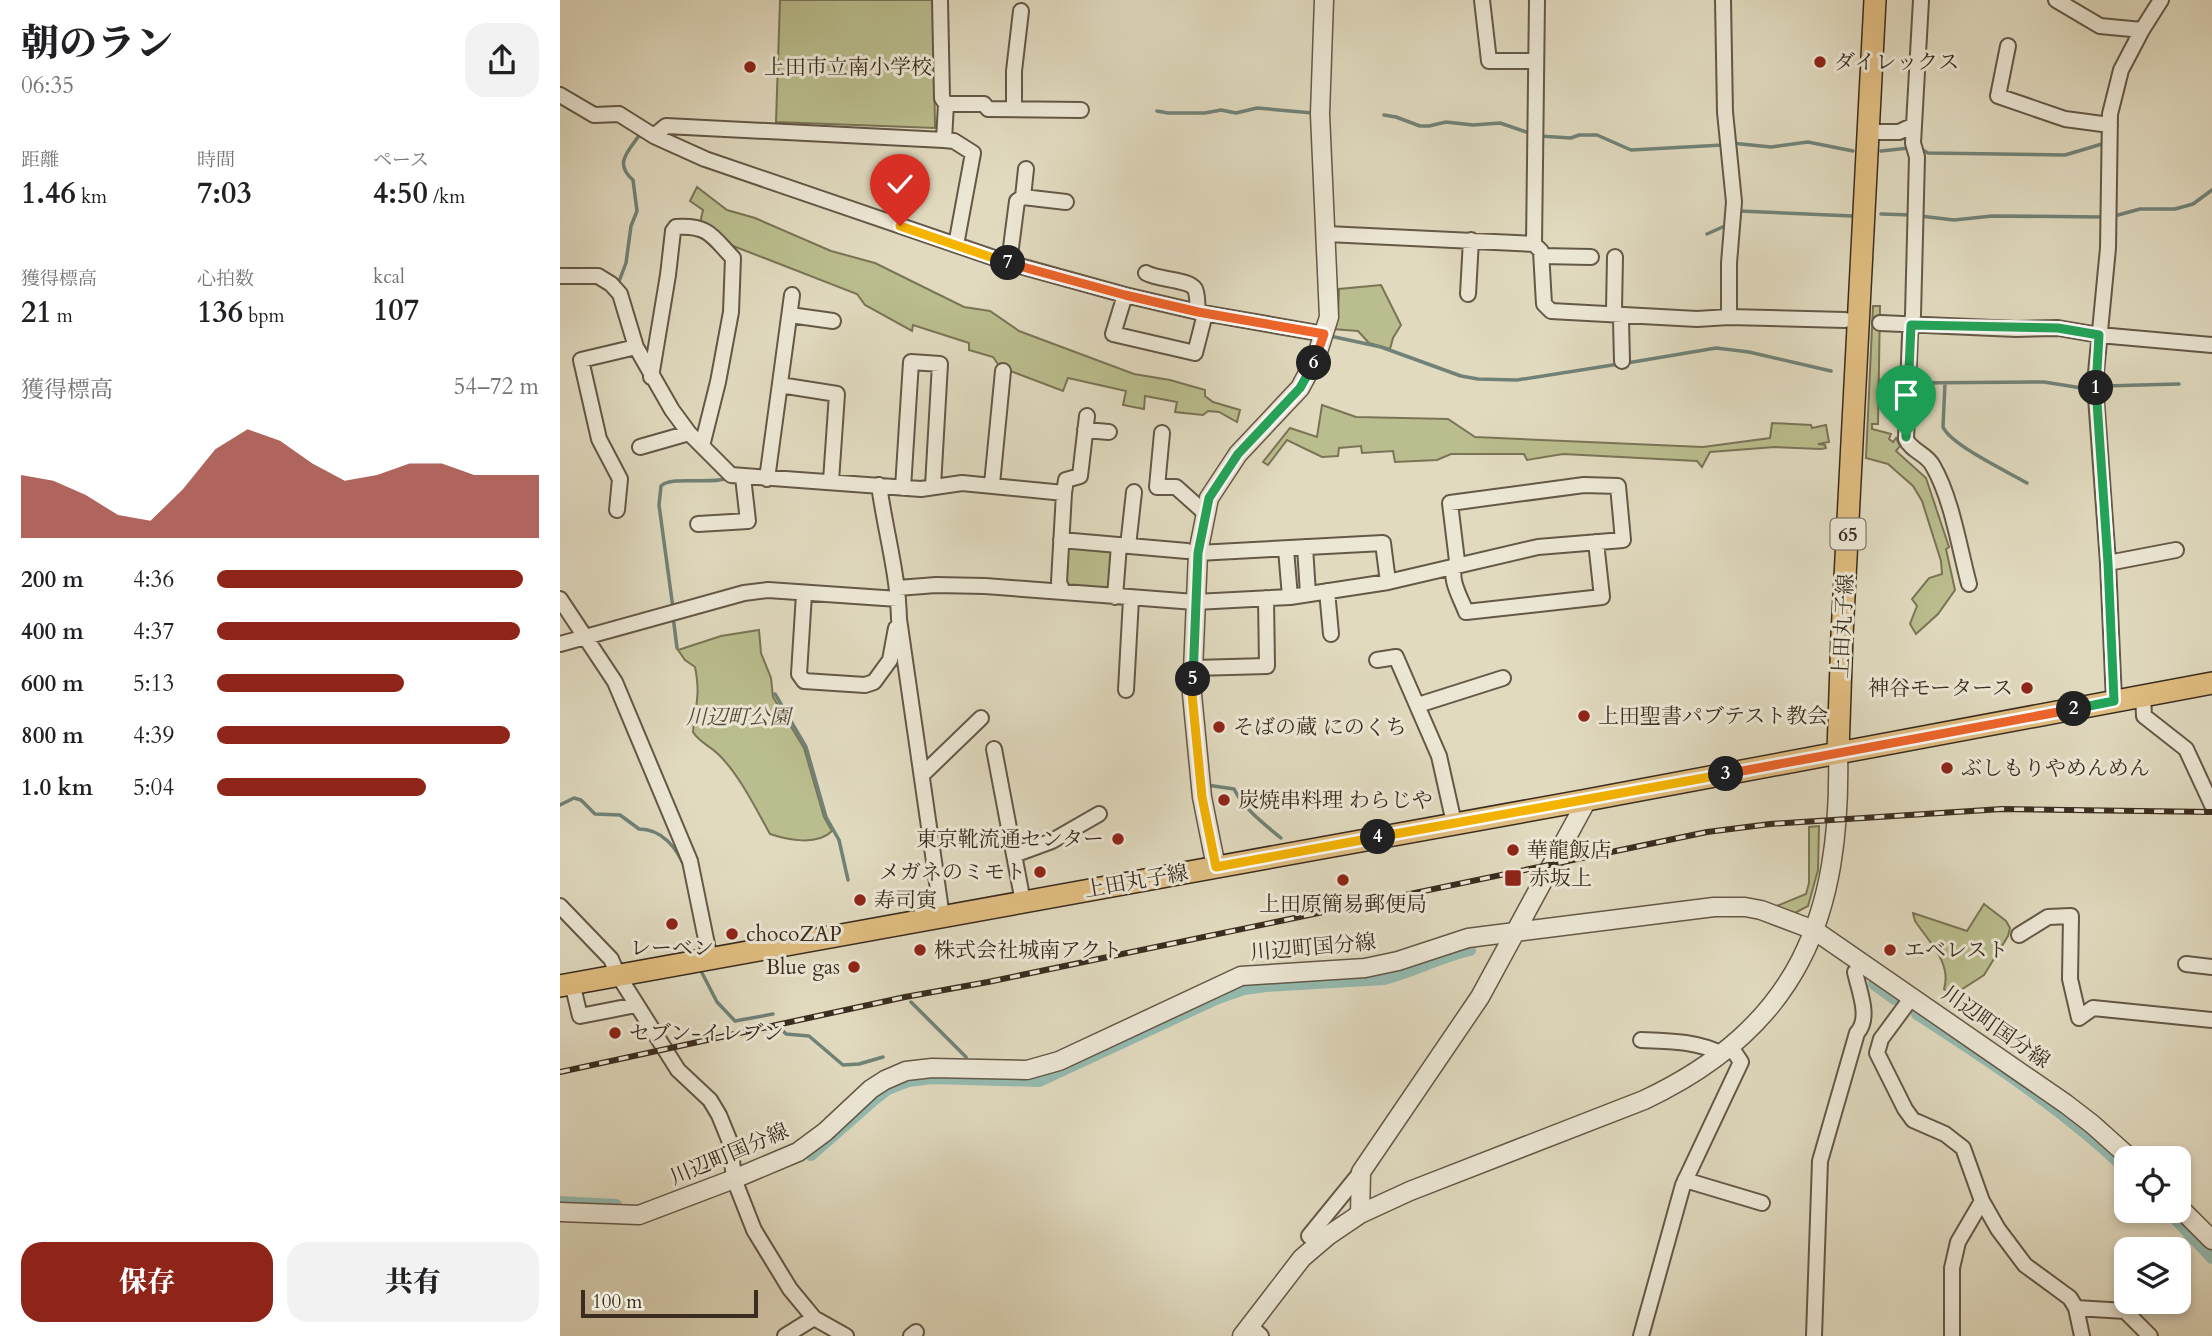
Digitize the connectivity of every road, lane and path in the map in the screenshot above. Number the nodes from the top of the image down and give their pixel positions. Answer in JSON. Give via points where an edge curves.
{"nodes":[{"id":1,"x":940,"y":0,"type":"edge"},
{"id":2,"x":1324,"y":0,"type":"edge"},
{"id":3,"x":1482,"y":0,"type":"edge"},
{"id":4,"x":1537,"y":0,"type":"edge"},
{"id":5,"x":1723,"y":0,"type":"edge"},
{"id":6,"x":1874,"y":0,"type":"edge"},
{"id":7,"x":1922,"y":0,"type":"edge"},
{"id":8,"x":2056,"y":0,"type":"edge"},
{"id":9,"x":2161,"y":0,"type":"edge"},
{"id":10,"x":1021,"y":11,"type":"dead end"},
{"id":11,"x":2142,"y":30,"type":"junction"},
{"id":12,"x":2008,"y":46,"type":"dead end"},
{"id":13,"x":1535,"y":61,"type":"junction"},
{"id":14,"x":560,"y":94,"type":"edge"},
{"id":15,"x":946,"y":104,"type":"junction"},
{"id":16,"x":1013,"y":109,"type":"junction"},
{"id":17,"x":1081,"y":110,"type":"dead end"},
{"id":18,"x":1914,"y":125,"type":"junction"},
{"id":19,"x":2110,"y":125,"type":"junction"},
{"id":20,"x":1868,"y":132,"type":"junction"},
{"id":21,"x":654,"y":136,"type":"junction"},
{"id":22,"x":944,"y":140,"type":"junction"},
{"id":23,"x":1026,"y":169,"type":"dead end"},
{"id":24,"x":1023,"y":197,"type":"junction"},
{"id":25,"x":1066,"y":202,"type":"dead end"},
{"id":26,"x":1326,"y":234,"type":"junction"},
{"id":27,"x":1471,"y":240,"type":"junction"},
{"id":28,"x":956,"y":245,"type":"junction"},
{"id":29,"x":1538,"y":250,"type":"junction"},
{"id":30,"x":1591,"y":257,"type":"dead end"},
{"id":31,"x":1615,"y":257,"type":"dead end"},
{"id":32,"x":1009,"y":263,"type":"junction"},
{"id":33,"x":1146,"y":273,"type":"dead end"},
{"id":34,"x":560,"y":276,"type":"edge"},
{"id":35,"x":1468,"y":294,"type":"dead end"},
{"id":36,"x":792,"y":295,"type":"dead end"},
{"id":37,"x":1125,"y":295,"type":"junction"},
{"id":38,"x":1201,"y":313,"type":"junction"},
{"id":39,"x":1617,"y":314,"type":"junction"},
{"id":40,"x":790,"y":315,"type":"junction"},
{"id":41,"x":1729,"y":317,"type":"junction"},
{"id":42,"x":1845,"y":320,"type":"dead end"},
{"id":43,"x":833,"y":321,"type":"dead end"},
{"id":44,"x":1880,"y":323,"type":"dead end"},
{"id":45,"x":1911,"y":325,"type":"junction"},
{"id":46,"x":1324,"y":334,"type":"junction"},
{"id":47,"x":2099,"y":335,"type":"junction"},
{"id":48,"x":2212,"y":345,"type":"edge"},
{"id":49,"x":636,"y":346,"type":"junction"},
{"id":50,"x":1622,"y":361,"type":"dead end"},
{"id":51,"x":1003,"y":371,"type":"dead end"},
{"id":52,"x":651,"y":377,"type":"junction"},
{"id":53,"x":780,"y":386,"type":"junction"},
{"id":54,"x":1109,"y":432,"type":"dead end"},
{"id":55,"x":689,"y":433,"type":"junction"},
{"id":56,"x":1162,"y":433,"type":"dead end"},
{"id":57,"x":702,"y":446,"type":"junction"},
{"id":58,"x":640,"y":447,"type":"dead end"},
{"id":59,"x":743,"y":477,"type":"junction"},
{"id":60,"x":767,"y":479,"type":"junction"},
{"id":61,"x":831,"y":481,"type":"junction"},
{"id":62,"x":992,"y":484,"type":"junction"},
{"id":63,"x":879,"y":485,"type":"junction"},
{"id":64,"x":933,"y":486,"type":"junction"},
{"id":65,"x":903,"y":488,"type":"junction"},
{"id":66,"x":1134,"y":492,"type":"dead end"},
{"id":67,"x":1064,"y":493,"type":"junction"},
{"id":68,"x":617,"y":510,"type":"dead end"},
{"id":69,"x":1204,"y":512,"type":"junction"},
{"id":70,"x":698,"y":524,"type":"dead end"},
{"id":71,"x":1062,"y":540,"type":"junction"},
{"id":72,"x":1596,"y":542,"type":"junction"},
{"id":73,"x":1124,"y":545,"type":"junction"},
{"id":74,"x":1306,"y":547,"type":"junction"},
{"id":75,"x":1286,"y":548,"type":"junction"},
{"id":76,"x":2176,"y":550,"type":"dead end"},
{"id":77,"x":1192,"y":552,"type":"junction"},
{"id":78,"x":2108,"y":563,"type":"junction"},
{"id":79,"x":1453,"y":568,"type":"junction"},
{"id":80,"x":1388,"y":582,"type":"junction"},
{"id":81,"x":1969,"y":584,"type":"dead end"},
{"id":82,"x":1327,"y":591,"type":"junction"},
{"id":83,"x":1063,"y":592,"type":"junction"},
{"id":84,"x":898,"y":593,"type":"junction"},
{"id":85,"x":804,"y":594,"type":"junction"},
{"id":86,"x":1308,"y":594,"type":"junction"},
{"id":87,"x":1115,"y":597,"type":"junction"},
{"id":88,"x":1290,"y":597,"type":"junction"},
{"id":89,"x":1266,"y":598,"type":"junction"},
{"id":90,"x":1131,"y":599,"type":"junction"},
{"id":91,"x":560,"y":600,"type":"edge"},
{"id":92,"x":1195,"y":602,"type":"junction"},
{"id":93,"x":899,"y":619,"type":"junction"},
{"id":94,"x":1331,"y":634,"type":"dead end"},
{"id":95,"x":585,"y":638,"type":"junction"},
{"id":96,"x":560,"y":645,"type":"edge"},
{"id":97,"x":1377,"y":660,"type":"dead end"},
{"id":98,"x":1194,"y":668,"type":"junction"},
{"id":99,"x":1503,"y":678,"type":"dead end"},
{"id":100,"x":2212,"y":683,"type":"edge"},
{"id":101,"x":1126,"y":690,"type":"dead end"},
{"id":102,"x":2143,"y":696,"type":"junction"},
{"id":103,"x":2114,"y":701,"type":"junction"},
{"id":104,"x":1418,"y":705,"type":"junction"},
{"id":105,"x":981,"y":718,"type":"dead end"},
{"id":106,"x":995,"y":749,"type":"dead end"},
{"id":107,"x":1838,"y":751,"type":"junction"},
{"id":108,"x":922,"y":775,"type":"junction"},
{"id":109,"x":1587,"y":800,"type":"junction"},
{"id":110,"x":2212,"y":805,"type":"edge"},
{"id":111,"x":1099,"y":814,"type":"dead end"},
{"id":112,"x":1454,"y":823,"type":"junction"},
{"id":113,"x":1014,"y":855,"type":"junction"},
{"id":114,"x":1216,"y":867,"type":"junction"},
{"id":115,"x":1023,"y":902,"type":"junction"},
{"id":116,"x":560,"y":906,"type":"edge"},
{"id":117,"x":942,"y":917,"type":"junction"},
{"id":118,"x":1518,"y":930,"type":"junction"},
{"id":119,"x":1814,"y":930,"type":"junction"},
{"id":120,"x":2019,"y":934,"type":"dead end"},
{"id":121,"x":710,"y":959,"type":"junction"},
{"id":122,"x":2186,"y":964,"type":"dead end"},
{"id":123,"x":2212,"y":967,"type":"edge"},
{"id":124,"x":1855,"y":972,"type":"dead end"},
{"id":125,"x":618,"y":975,"type":"junction"},
{"id":126,"x":566,"y":985,"type":"edge"},
{"id":127,"x":1913,"y":997,"type":"junction"},
{"id":128,"x":636,"y":1005,"type":"junction"},
{"id":129,"x":2212,"y":1020,"type":"edge"},
{"id":130,"x":1862,"y":1028,"type":"junction"},
{"id":131,"x":1641,"y":1040,"type":"dead end"},
{"id":132,"x":1881,"y":1040,"type":"junction"},
{"id":133,"x":1726,"y":1051,"type":"junction"},
{"id":134,"x":2117,"y":1146,"type":"edge"},
{"id":135,"x":1361,"y":1172,"type":"junction"},
{"id":136,"x":734,"y":1179,"type":"junction"},
{"id":137,"x":1685,"y":1180,"type":"junction"},
{"id":138,"x":1982,"y":1200,"type":"junction"},
{"id":139,"x":1762,"y":1203,"type":"dead end"},
{"id":140,"x":560,"y":1212,"type":"edge"},
{"id":141,"x":1360,"y":1214,"type":"junction"},
{"id":142,"x":2191,"y":1219,"type":"edge"},
{"id":143,"x":1309,"y":1236,"type":"dead end"},
{"id":144,"x":2212,"y":1240,"type":"edge"},
{"id":145,"x":2076,"y":1308,"type":"junction"},
{"id":146,"x":814,"y":1318,"type":"junction"},
{"id":147,"x":1251,"y":1332,"type":"edge"},
{"id":148,"x":785,"y":1336,"type":"edge"},
{"id":149,"x":846,"y":1336,"type":"edge"},
{"id":150,"x":1641,"y":1336,"type":"edge"},
{"id":151,"x":1814,"y":1336,"type":"edge"},
{"id":152,"x":1952,"y":1336,"type":"edge"},
{"id":153,"x":2082,"y":1336,"type":"edge"},
{"id":154,"x":2150,"y":1336,"type":"edge"}],
"edges":[{"from":1,"to":15,"type":"street","via":[[942,98]]},
{"from":2,"to":26,"type":"street","via":[[1320,114]]},
{"from":3,"to":13,"type":"street","via":[[1489,61]]},
{"from":4,"to":13,"type":"street"},
{"from":5,"to":41,"type":"street","via":[[1725,112],[1734,202]]},
{"from":6,"to":20,"type":"main road","name":"上田丸子線","number":"65"},
{"from":7,"to":18,"type":"street"},
{"from":8,"to":11,"type":"street","via":[[2100,26]]},
{"from":9,"to":11,"type":"street"},
{"from":10,"to":16,"type":"street"},
{"from":11,"to":19,"type":"street","via":[[2121,70]]},
{"from":12,"to":19,"type":"street","via":[[1998,96],[2065,119]]},
{"from":13,"to":29,"type":"street"},
{"from":14,"to":21,"type":"street","via":[[594,115],[620,114]]},
{"from":15,"to":16,"type":"street"},
{"from":15,"to":22,"type":"street"},
{"from":16,"to":17,"type":"street"},
{"from":18,"to":20,"type":"street","via":[[1899,132]]},
{"from":18,"to":45,"type":"street"},
{"from":19,"to":47,"type":"street","via":[[2108,248]]},
{"from":20,"to":107,"type":"main road","name":"上田丸子線","number":"65"},
{"from":21,"to":22,"type":"street","via":[[666,125]]},
{"from":21,"to":28,"type":"street","via":[[705,159]]},
{"from":22,"to":28,"type":"street","via":[[972,153]]},
{"from":23,"to":24,"type":"street"},
{"from":24,"to":25,"type":"street"},
{"from":24,"to":32,"type":"street","via":[[1017,201]]},
{"from":26,"to":27,"type":"street"},
{"from":26,"to":46,"type":"street","via":[[1329,317]]},
{"from":27,"to":29,"type":"street"},
{"from":27,"to":35,"type":"street"},
{"from":28,"to":32,"type":"street"},
{"from":29,"to":30,"type":"street"},
{"from":29,"to":39,"type":"street","via":[[1544,304],[1550,311]]},
{"from":31,"to":39,"type":"street"},
{"from":32,"to":37,"type":"street"},
{"from":33,"to":38,"type":"street","via":[[1189,284]]},
{"from":34,"to":49,"type":"street","via":[[598,276],[611,284],[620,294]]},
{"from":36,"to":40,"type":"street"},
{"from":37,"to":38,"type":"street"},
{"from":37,"to":38,"type":"street","via":[[1113,334],[1195,353]]},
{"from":38,"to":46,"type":"street"},
{"from":39,"to":41,"type":"street"},
{"from":39,"to":50,"type":"street"},
{"from":40,"to":43,"type":"street"},
{"from":40,"to":53,"type":"street"},
{"from":41,"to":42,"type":"street"},
{"from":44,"to":45,"type":"street"},
{"from":45,"to":47,"type":"street","via":[[2058,328]]},
{"from":45,"to":81,"type":"street","via":[[1906,439],[1928,459],[1943,488]]},
{"from":46,"to":69,"type":"street","via":[[1300,388],[1238,454],[1218,481]]},
{"from":47,"to":48,"type":"street"},
{"from":47,"to":78,"type":"street","via":[[2095,383]]},
{"from":49,"to":52,"type":"street"},
{"from":49,"to":68,"type":"street","via":[[581,360],[599,439],[620,479]]},
{"from":51,"to":62,"type":"street"},
{"from":52,"to":55,"type":"street"},
{"from":52,"to":57,"type":"street","via":[[673,231],[696,225],[733,258],[731,312]]},
{"from":53,"to":60,"type":"street"},
{"from":53,"to":61,"type":"street","via":[[836,394]]},
{"from":54,"to":67,"type":"street","via":[[1086,423],[1080,476],[1066,480]]},
{"from":55,"to":57,"type":"street"},
{"from":55,"to":58,"type":"street"},
{"from":56,"to":69,"type":"street","via":[[1157,487],[1176,487]]},
{"from":57,"to":59,"type":"street","via":[[731,475]]},
{"from":59,"to":60,"type":"street"},
{"from":59,"to":70,"type":"street","via":[[748,522]]},
{"from":60,"to":61,"type":"street"},
{"from":61,"to":63,"type":"street"},
{"from":62,"to":64,"type":"street"},
{"from":62,"to":67,"type":"street"},
{"from":63,"to":65,"type":"street"},
{"from":63,"to":84,"type":"street"},
{"from":64,"to":65,"type":"street"},
{"from":64,"to":65,"type":"street","via":[[940,365],[911,362]]},
{"from":66,"to":73,"type":"street"},
{"from":67,"to":71,"type":"street"},
{"from":69,"to":77,"type":"street"},
{"from":71,"to":73,"type":"street"},
{"from":71,"to":83,"type":"street","via":[[1059,582]]},
{"from":72,"to":79,"type":"street","via":[[1538,547]]},
{"from":72,"to":79,"type":"street","via":[[1602,597],[1466,612],[1452,577]]},
{"from":72,"to":79,"type":"street","via":[[1623,540],[1618,486],[1584,485],[1450,503],[1457,561]]},
{"from":73,"to":77,"type":"street"},
{"from":73,"to":87,"type":"street"},
{"from":74,"to":75,"type":"street"},
{"from":74,"to":80,"type":"street","via":[[1383,543]]},
{"from":74,"to":86,"type":"street"},
{"from":75,"to":77,"type":"street"},
{"from":75,"to":88,"type":"street"},
{"from":76,"to":78,"type":"street"},
{"from":77,"to":92,"type":"street"},
{"from":78,"to":103,"type":"street"},
{"from":79,"to":80,"type":"street"},
{"from":80,"to":82,"type":"street"},
{"from":82,"to":86,"type":"street"},
{"from":82,"to":94,"type":"street"},
{"from":83,"to":84,"type":"street","via":[[936,585]]},
{"from":83,"to":87,"type":"street"},
{"from":84,"to":85,"type":"street"},
{"from":84,"to":93,"type":"street"},
{"from":85,"to":93,"type":"street","via":[[799,674],[804,681],[874,682],[890,660]]},
{"from":85,"to":95,"type":"street","via":[[744,593]]},
{"from":86,"to":88,"type":"street"},
{"from":87,"to":90,"type":"street"},
{"from":88,"to":89,"type":"street"},
{"from":89,"to":92,"type":"street"},
{"from":89,"to":98,"type":"street","via":[[1267,666]]},
{"from":90,"to":92,"type":"street"},
{"from":90,"to":101,"type":"street"},
{"from":91,"to":95,"type":"street"},
{"from":92,"to":98,"type":"street"},
{"from":93,"to":108,"type":"street"},
{"from":95,"to":96,"type":"street"},
{"from":95,"to":121,"type":"street","via":[[615,682],[690,861]]},
{"from":97,"to":104,"type":"street","via":[[1396,657]]},
{"from":98,"to":114,"type":"street","via":[[1192,694],[1202,797]]},
{"from":99,"to":104,"type":"street"},
{"from":100,"to":102,"type":"main road"},
{"from":102,"to":103,"type":"main road"},
{"from":102,"to":110,"type":"street","via":[[2144,716],[2186,749]]},
{"from":103,"to":107,"type":"main road"},
{"from":104,"to":112,"type":"street","via":[[1439,756]]},
{"from":105,"to":108,"type":"street"},
{"from":106,"to":113,"type":"street"},
{"from":107,"to":109,"type":"main road","name":"上田丸子線"},
{"from":107,"to":119,"type":"street","via":[[1835,849]]},
{"from":108,"to":117,"type":"street"},
{"from":109,"to":112,"type":"main road","name":"上田丸子線"},
{"from":109,"to":118,"type":"street"},
{"from":111,"to":113,"type":"street","via":[[1052,841]]},
{"from":112,"to":114,"type":"main road","name":"上田丸子線"},
{"from":113,"to":115,"type":"street"},
{"from":114,"to":115,"type":"main road","name":"上田丸子線"},
{"from":115,"to":117,"type":"main road","name":"上田丸子線"},
{"from":116,"to":125,"type":"street","via":[[611,959]]},
{"from":117,"to":121,"type":"main road","name":"上田丸子線"},
{"from":118,"to":119,"type":"street","name":"川辺町国分線","via":[[1745,907]]},
{"from":118,"to":135,"type":"street","via":[[1480,997]]},
{"from":118,"to":136,"type":"street","name":"川辺町国分線","via":[[1468,938],[1383,965],[1241,976],[1036,1069],[906,1071],[871,1089],[798,1152]]},
{"from":119,"to":127,"type":"street","name":"川辺町国分線"},
{"from":119,"to":133,"type":"street","via":[[1787,985],[1765,1014]]},
{"from":120,"to":129,"type":"street","via":[[2048,917],[2071,915],[2070,979],[2079,1018],[2093,1008]]},
{"from":121,"to":125,"type":"main road","name":"上田丸子線"},
{"from":122,"to":123,"type":"street"},
{"from":124,"to":130,"type":"street"},
{"from":125,"to":126,"type":"main road","name":"上田丸子線"},
{"from":125,"to":128,"type":"street"},
{"from":126,"to":128,"type":"street","via":[[580,1016]]},
{"from":127,"to":132,"type":"street"},
{"from":127,"to":134,"type":"street","name":"川辺町国分線","via":[[2066,1104]]},
{"from":128,"to":136,"type":"street","via":[[678,1070],[719,1115],[730,1142]]},
{"from":130,"to":132,"type":"street"},
{"from":130,"to":151,"type":"street","via":[[1820,1161]]},
{"from":131,"to":133,"type":"street"},
{"from":132,"to":138,"type":"street","via":[[1877,1053],[1905,1109],[1913,1120],[1963,1148]]},
{"from":133,"to":137,"type":"street","via":[[1741,1062]]},
{"from":133,"to":141,"type":"street","via":[[1690,1077],[1644,1100]]},
{"from":135,"to":141,"type":"street"},
{"from":135,"to":143,"type":"street"},
{"from":136,"to":140,"type":"street","name":"川辺町国分線","via":[[639,1215]]},
{"from":136,"to":146,"type":"street","via":[[754,1230]]},
{"from":137,"to":139,"type":"street"},
{"from":137,"to":150,"type":"street"},
{"from":138,"to":145,"type":"street","via":[[2025,1265],[2070,1298]]},
{"from":138,"to":152,"type":"street","via":[[1958,1242],[1952,1268]]},
{"from":141,"to":147,"type":"street","via":[[1302,1258]]},
{"from":142,"to":144,"type":"street"},
{"from":145,"to":153,"type":"street"},
{"from":145,"to":154,"type":"street","via":[[2125,1311]]},
{"from":146,"to":148,"type":"street"},
{"from":146,"to":149,"type":"street"}]}
